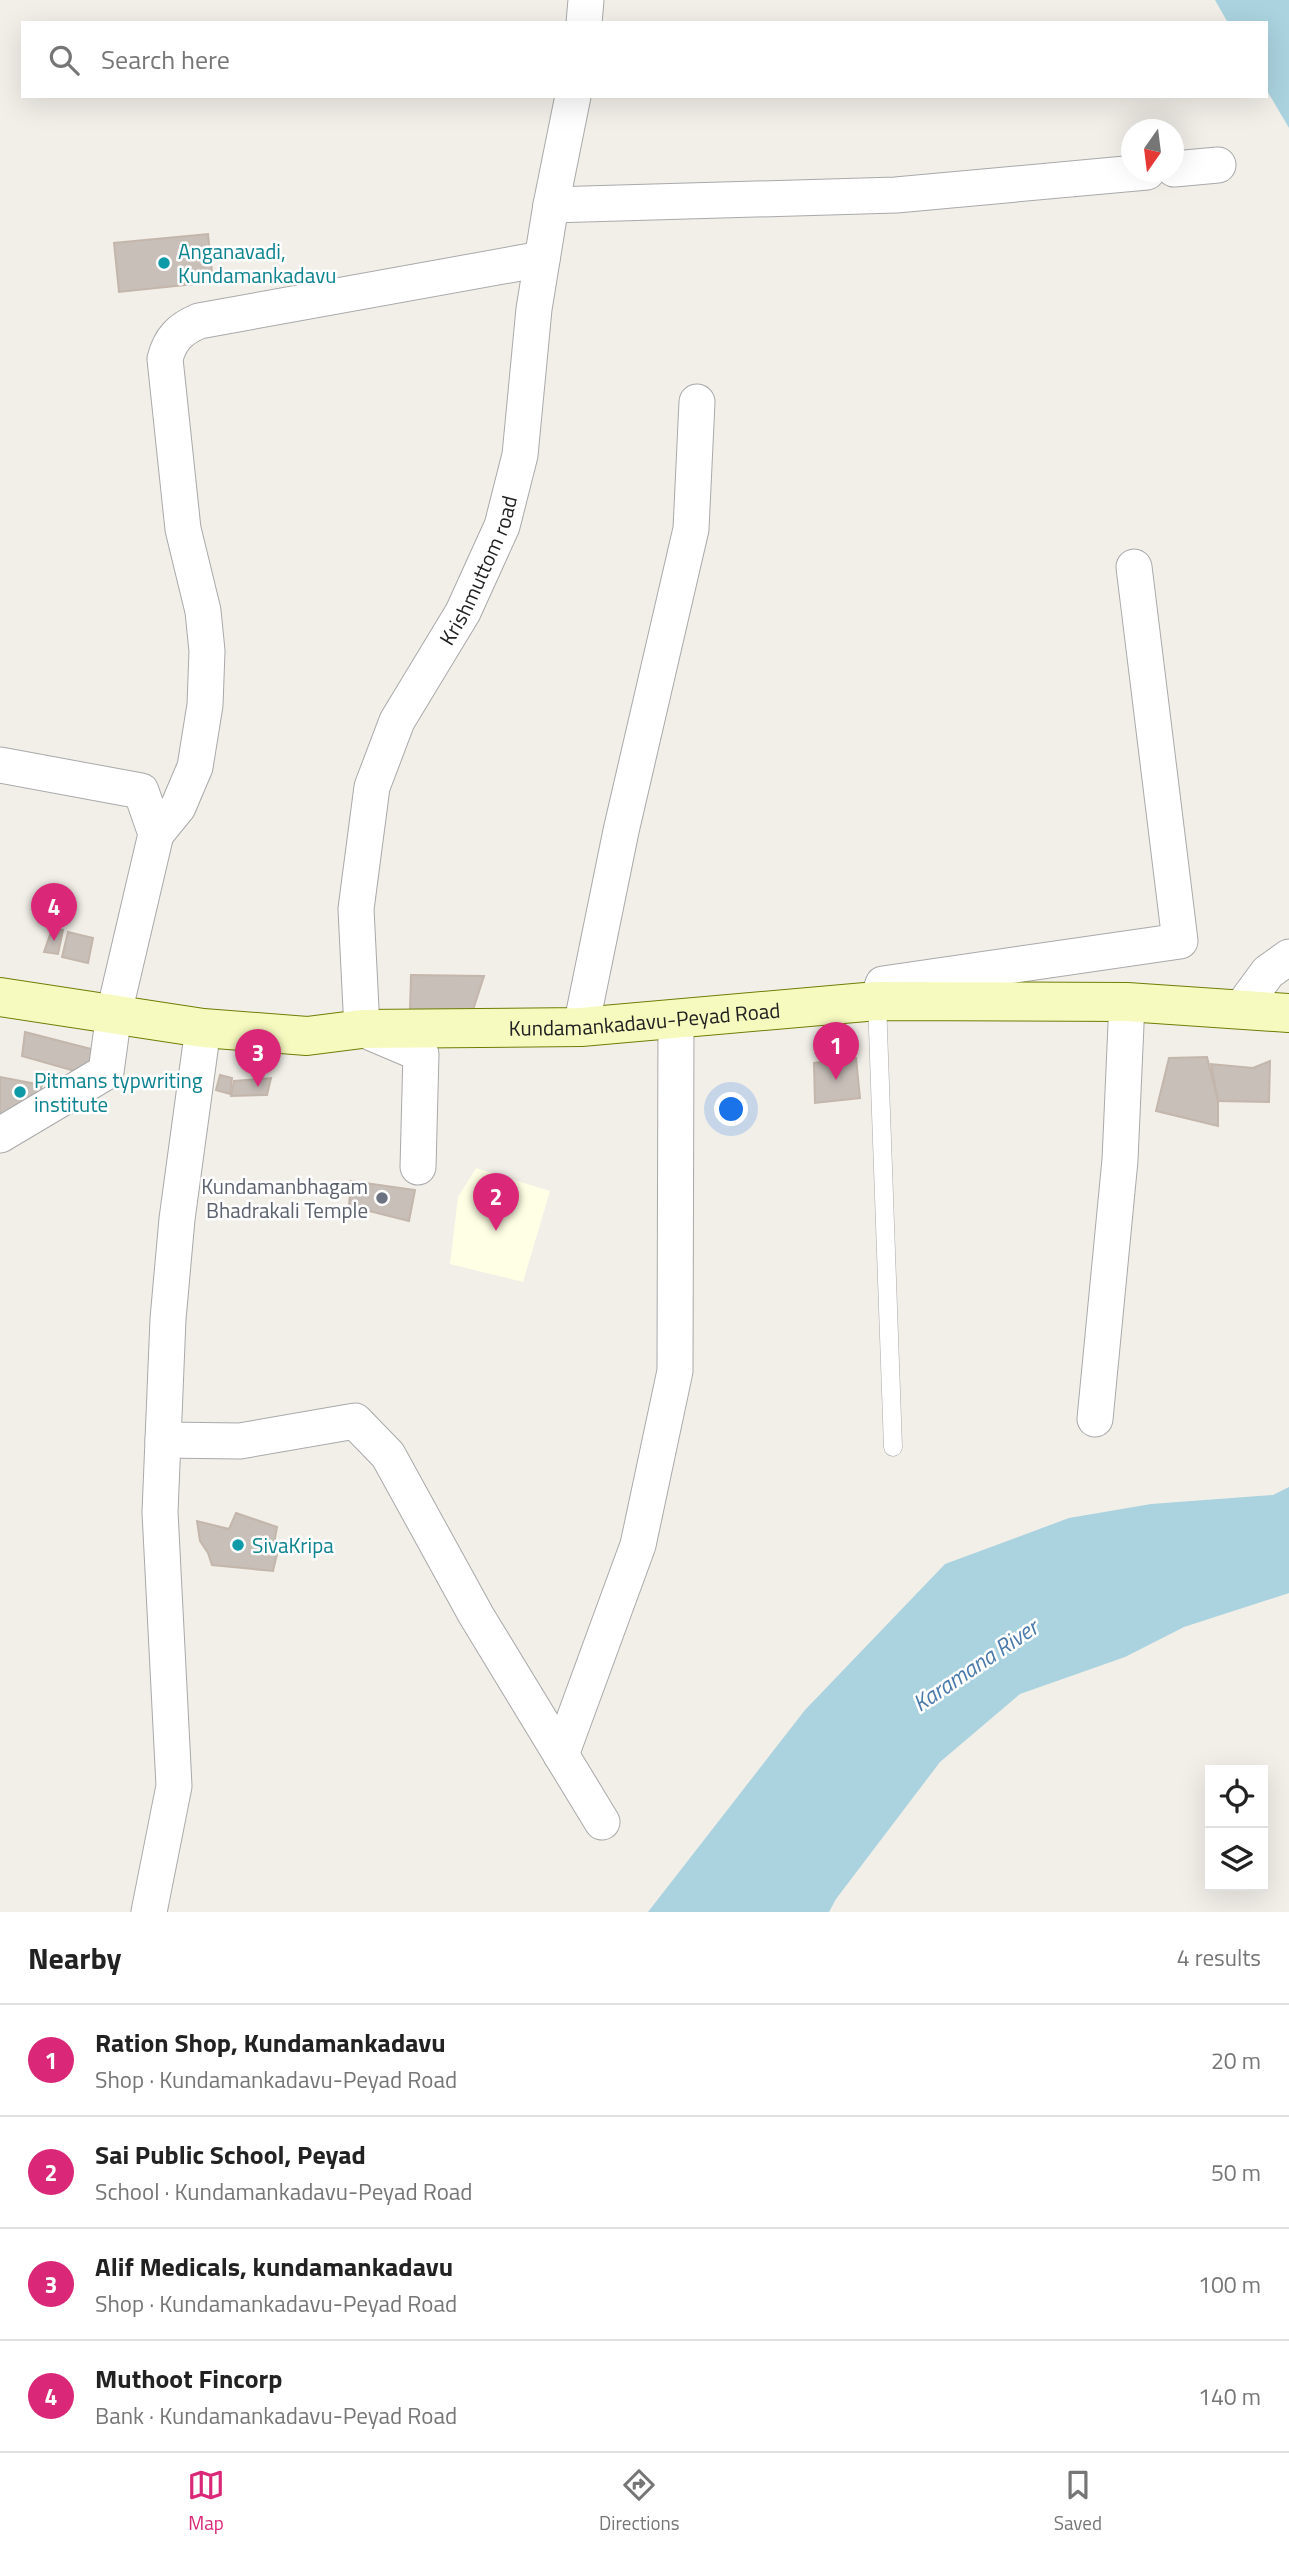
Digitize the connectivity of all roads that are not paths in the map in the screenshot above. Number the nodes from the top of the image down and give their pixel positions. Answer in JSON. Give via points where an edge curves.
{"nodes":[{"id":1,"x":586,"y":0,"type":"edge"},
{"id":2,"x":584,"y":21,"type":"edge"},
{"id":3,"x":573,"y":98,"type":"edge"},
{"id":4,"x":1218,"y":165,"type":"dead end"},
{"id":5,"x":1184,"y":168,"type":"edge"},
{"id":6,"x":1121,"y":174,"type":"edge"},
{"id":7,"x":551,"y":205,"type":"junction"},
{"id":8,"x":542,"y":259,"type":"junction"},
{"id":9,"x":697,"y":402,"type":"dead end"},
{"id":10,"x":1134,"y":567,"type":"dead end"},
{"id":11,"x":0,"y":765,"type":"edge"},
{"id":12,"x":156,"y":834,"type":"junction"},
{"id":13,"x":1289,"y":957,"type":"edge"},
{"id":14,"x":0,"y":997,"type":"edge"},
{"id":15,"x":877,"y":1001,"type":"junction"},
{"id":16,"x":1127,"y":1002,"type":"junction"},
{"id":17,"x":1240,"y":1010,"type":"junction"},
{"id":18,"x":114,"y":1013,"type":"junction"},
{"id":19,"x":1289,"y":1013,"type":"edge"},
{"id":20,"x":676,"y":1018,"type":"junction"},
{"id":21,"x":580,"y":1027,"type":"junction"},
{"id":22,"x":203,"y":1028,"type":"junction"},
{"id":23,"x":362,"y":1029,"type":"junction"},
{"id":24,"x":0,"y":1135,"type":"edge"},
{"id":25,"x":418,"y":1167,"type":"dead end"},
{"id":26,"x":1095,"y":1419,"type":"dead end"},
{"id":27,"x":163,"y":1440,"type":"junction"},
{"id":28,"x":893,"y":1447,"type":"dead end"},
{"id":29,"x":561,"y":1755,"type":"junction"},
{"id":30,"x":602,"y":1822,"type":"dead end"},
{"id":31,"x":149,"y":1912,"type":"edge"}],
"edges":[{"from":1,"to":2,"type":"street"},
{"from":3,"to":7,"type":"street","name":"Krishmuttom road"},
{"from":4,"to":5,"type":"street"},
{"from":6,"to":7,"type":"street","via":[[896,195]]},
{"from":7,"to":8,"type":"street","name":"Krishmuttom road"},
{"from":8,"to":12,"type":"street","via":[[199,321],[183,328],[168,344],[164,359],[183,529],[207,651],[205,705],[195,767],[178,807]]},
{"from":8,"to":23,"type":"street","name":"Krishmuttom road","via":[[520,454],[502,526],[463,612],[397,722],[372,787],[356,909]]},
{"from":9,"to":21,"type":"street","via":[[691,529]]},
{"from":10,"to":15,"type":"street","via":[[1180,941],[883,984]]},
{"from":11,"to":12,"type":"street","via":[[141,791]]},
{"from":12,"to":18,"type":"street"},
{"from":13,"to":17,"type":"street","via":[[1268,972]]},
{"from":14,"to":18,"type":"main road","name":"Kundamankadavu-Peyad Road"},
{"from":15,"to":16,"type":"main road","name":"Kundamankadavu-Peyad Road"},
{"from":15,"to":20,"type":"main road","name":"Kundamankadavu-Peyad Road"},
{"from":15,"to":28,"type":"lane"},
{"from":16,"to":17,"type":"main road","name":"Kundamankadavu-Peyad Road"},
{"from":16,"to":26,"type":"street","via":[[1120,1160]]},
{"from":17,"to":19,"type":"main road","name":"Kundamankadavu-Peyad Road"},
{"from":18,"to":22,"type":"main road","name":"Kundamankadavu-Peyad Road"},
{"from":18,"to":24,"type":"street","via":[[106,1072]]},
{"from":20,"to":21,"type":"main road","name":"Kundamankadavu-Peyad Road"},
{"from":20,"to":29,"type":"street","via":[[675,1370],[638,1545]]},
{"from":21,"to":23,"type":"main road","name":"Kundamankadavu-Peyad Road"},
{"from":22,"to":23,"type":"main road","name":"Kundamankadavu-Peyad Road","via":[[307,1036]]},
{"from":22,"to":27,"type":"street","via":[[177,1219]]},
{"from":23,"to":25,"type":"street","via":[[421,1054]]},
{"from":27,"to":29,"type":"street","via":[[240,1441],[355,1421],[388,1455],[476,1615]]},
{"from":27,"to":31,"type":"street","via":[[160,1512],[174,1786]]},
{"from":29,"to":30,"type":"street"}]}
